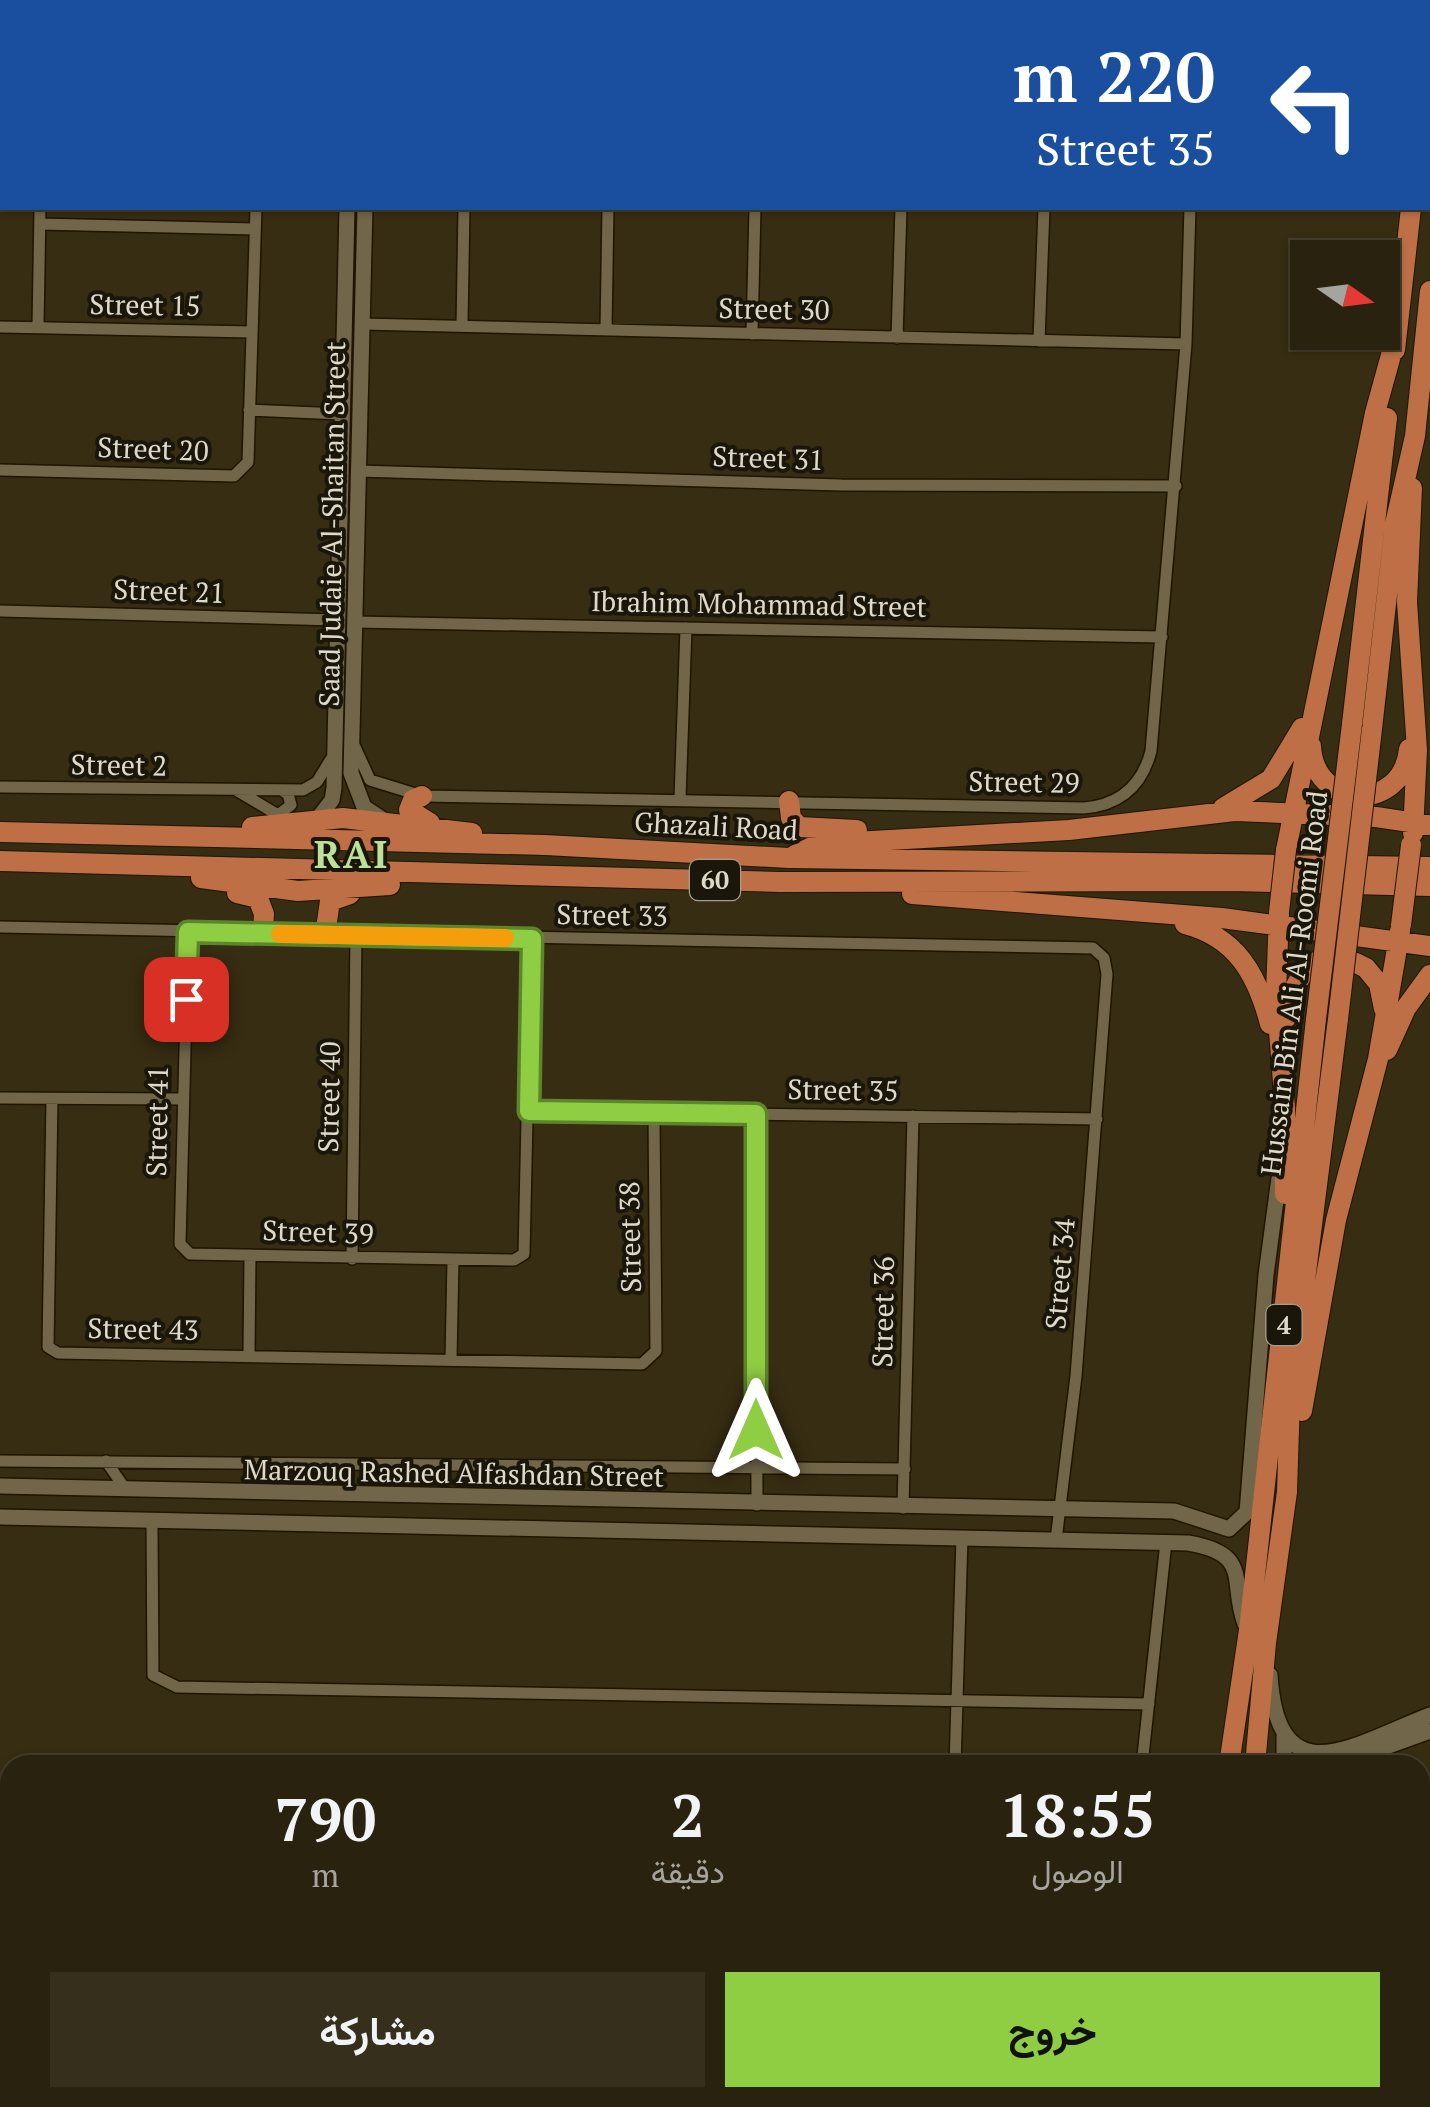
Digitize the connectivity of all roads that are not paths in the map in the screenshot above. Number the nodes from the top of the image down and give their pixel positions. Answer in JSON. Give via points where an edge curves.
{"nodes":[{"id":1,"x":40,"y":210,"type":"edge"},
{"id":2,"x":256,"y":210,"type":"edge"},
{"id":3,"x":347,"y":210,"type":"edge"},
{"id":4,"x":365,"y":210,"type":"edge"},
{"id":5,"x":464,"y":210,"type":"edge"},
{"id":6,"x":608,"y":210,"type":"edge"},
{"id":7,"x":755,"y":210,"type":"edge"},
{"id":8,"x":901,"y":210,"type":"edge"},
{"id":9,"x":1044,"y":210,"type":"edge"},
{"id":10,"x":1190,"y":210,"type":"edge"},
{"id":11,"x":1412,"y":210,"type":"edge"},
{"id":12,"x":40,"y":224,"type":"junction"},
{"id":13,"x":255,"y":230,"type":"junction"},
{"id":14,"x":1430,"y":292,"type":"edge"},
{"id":15,"x":1400,"y":305,"type":"edge"},
{"id":16,"x":362,"y":324,"type":"junction"},
{"id":17,"x":0,"y":326,"type":"edge"},
{"id":18,"x":462,"y":326,"type":"junction"},
{"id":19,"x":38,"y":328,"type":"junction"},
{"id":20,"x":606,"y":330,"type":"junction"},
{"id":21,"x":252,"y":332,"type":"junction"},
{"id":22,"x":752,"y":334,"type":"junction"},
{"id":23,"x":898,"y":338,"type":"junction"},
{"id":24,"x":1039,"y":341,"type":"junction"},
{"id":25,"x":1186,"y":344,"type":"junction"},
{"id":26,"x":1392,"y":350,"type":"edge"},
{"id":27,"x":1395,"y":350,"type":"edge"},
{"id":28,"x":249,"y":410,"type":"junction"},
{"id":29,"x":341,"y":414,"type":"junction"},
{"id":30,"x":1415,"y":436,"type":"junction"},
{"id":31,"x":0,"y":470,"type":"edge"},
{"id":32,"x":358,"y":471,"type":"junction"},
{"id":33,"x":1176,"y":486,"type":"junction"},
{"id":34,"x":0,"y":611,"type":"edge"},
{"id":35,"x":336,"y":620,"type":"junction"},
{"id":36,"x":355,"y":622,"type":"junction"},
{"id":37,"x":686,"y":628,"type":"junction"},
{"id":38,"x":1162,"y":636,"type":"junction"},
{"id":39,"x":336,"y":643,"type":"junction"},
{"id":40,"x":354,"y":644,"type":"junction"},
{"id":41,"x":335,"y":687,"type":"junction"},
{"id":42,"x":354,"y":689,"type":"junction"},
{"id":43,"x":1317,"y":694,"type":"junction"},
{"id":44,"x":1412,"y":694,"type":"junction"},
{"id":45,"x":1362,"y":726,"type":"junction"},
{"id":46,"x":352,"y":738,"type":"junction"},
{"id":47,"x":335,"y":750,"type":"junction"},
{"id":48,"x":1430,"y":762,"type":"edge"},
{"id":49,"x":0,"y":787,"type":"edge"},
{"id":50,"x":236,"y":790,"type":"junction"},
{"id":51,"x":281,"y":790,"type":"junction"},
{"id":52,"x":422,"y":796,"type":"junction"},
{"id":53,"x":680,"y":798,"type":"junction"},
{"id":54,"x":788,"y":801,"type":"junction"},
{"id":55,"x":1214,"y":812,"type":"junction"},
{"id":56,"x":1293,"y":812,"type":"junction"},
{"id":57,"x":315,"y":822,"type":"junction"},
{"id":58,"x":390,"y":824,"type":"junction"},
{"id":59,"x":1422,"y":824,"type":"edge"},
{"id":60,"x":451,"y":829,"type":"junction"},
{"id":61,"x":0,"y":832,"type":"edge"},
{"id":62,"x":146,"y":836,"type":"junction"},
{"id":63,"x":933,"y":837,"type":"junction"},
{"id":64,"x":545,"y":845,"type":"junction"},
{"id":65,"x":789,"y":858,"type":"junction"},
{"id":66,"x":0,"y":861,"type":"edge"},
{"id":67,"x":145,"y":865,"type":"junction"},
{"id":68,"x":1430,"y":867,"type":"edge"},
{"id":69,"x":493,"y":875,"type":"junction"},
{"id":70,"x":189,"y":876,"type":"junction"},
{"id":71,"x":780,"y":882,"type":"junction"},
{"id":72,"x":401,"y":884,"type":"junction"},
{"id":73,"x":1430,"y":886,"type":"edge"},
{"id":74,"x":1114,"y":910,"type":"junction"},
{"id":75,"x":1279,"y":919,"type":"junction"},
{"id":76,"x":0,"y":928,"type":"edge"},
{"id":77,"x":188,"y":932,"type":"junction"},
{"id":78,"x":263,"y":934,"type":"junction"},
{"id":79,"x":1400,"y":934,"type":"junction"},
{"id":80,"x":324,"y":935,"type":"junction"},
{"id":81,"x":356,"y":936,"type":"junction"},
{"id":82,"x":532,"y":939,"type":"junction"},
{"id":83,"x":1430,"y":946,"type":"edge"},
{"id":84,"x":1430,"y":976,"type":"edge"},
{"id":85,"x":1104,"y":1012,"type":"joint"},
{"id":86,"x":1279,"y":1028,"type":"junction"},
{"id":87,"x":1378,"y":1059,"type":"junction"},
{"id":88,"x":1282,"y":1068,"type":"junction"},
{"id":89,"x":0,"y":1098,"type":"edge"},
{"id":90,"x":52,"y":1099,"type":"junction"},
{"id":91,"x":182,"y":1099,"type":"junction"},
{"id":92,"x":529,"y":1111,"type":"junction"},
{"id":93,"x":654,"y":1113,"type":"junction"},
{"id":94,"x":756,"y":1114,"type":"junction"},
{"id":95,"x":913,"y":1116,"type":"junction"},
{"id":96,"x":1098,"y":1120,"type":"junction"},
{"id":97,"x":1286,"y":1148,"type":"junction"},
{"id":98,"x":184,"y":1250,"type":"joint"},
{"id":99,"x":250,"y":1255,"type":"junction"},
{"id":100,"x":352,"y":1259,"type":"junction"},
{"id":101,"x":452,"y":1260,"type":"junction"},
{"id":102,"x":1282,"y":1336,"type":"junction"},
{"id":103,"x":249,"y":1355,"type":"junction"},
{"id":104,"x":651,"y":1359,"type":"joint"},
{"id":105,"x":450,"y":1360,"type":"junction"},
{"id":106,"x":0,"y":1461,"type":"edge"},
{"id":107,"x":106,"y":1461,"type":"junction"},
{"id":108,"x":757,"y":1469,"type":"junction"},
{"id":109,"x":904,"y":1469,"type":"junction"},
{"id":110,"x":0,"y":1486,"type":"edge"},
{"id":111,"x":93,"y":1488,"type":"junction"},
{"id":112,"x":126,"y":1490,"type":"junction"},
{"id":113,"x":1287,"y":1492,"type":"junction"},
{"id":114,"x":248,"y":1494,"type":"junction"},
{"id":115,"x":660,"y":1503,"type":"junction"},
{"id":116,"x":757,"y":1505,"type":"junction"},
{"id":117,"x":904,"y":1508,"type":"junction"},
{"id":118,"x":1060,"y":1510,"type":"junction"},
{"id":119,"x":1122,"y":1510,"type":"junction"},
{"id":120,"x":0,"y":1517,"type":"edge"},
{"id":121,"x":1202,"y":1522,"type":"junction"},
{"id":122,"x":152,"y":1523,"type":"junction"},
{"id":123,"x":246,"y":1524,"type":"junction"},
{"id":124,"x":657,"y":1532,"type":"junction"},
{"id":125,"x":962,"y":1538,"type":"junction"},
{"id":126,"x":1056,"y":1540,"type":"junction"},
{"id":127,"x":1119,"y":1540,"type":"junction"},
{"id":128,"x":1166,"y":1542,"type":"junction"},
{"id":129,"x":1188,"y":1543,"type":"junction"},
{"id":130,"x":1258,"y":1636,"type":"junction"},
{"id":131,"x":958,"y":1702,"type":"junction"},
{"id":132,"x":1149,"y":1704,"type":"junction"},
{"id":133,"x":1430,"y":1716,"type":"edge"},
{"id":134,"x":1430,"y":1731,"type":"edge"},
{"id":135,"x":1284,"y":1736,"type":"junction"},
{"id":136,"x":956,"y":1755,"type":"edge"},
{"id":137,"x":1143,"y":1755,"type":"edge"},
{"id":138,"x":1232,"y":1755,"type":"edge"},
{"id":139,"x":1255,"y":1755,"type":"edge"},
{"id":140,"x":1284,"y":1755,"type":"edge"},
{"id":141,"x":1327,"y":1755,"type":"edge"},
{"id":142,"x":1349,"y":1755,"type":"edge"},
{"id":143,"x":1353,"y":1755,"type":"edge"}],
"edges":[{"from":1,"to":12,"type":"street"},
{"from":2,"to":13,"type":"street","name":"Street 20"},
{"from":3,"to":29,"type":"street","name":"Saad Judaie Al-Shaitan Street"},
{"from":4,"to":16,"type":"street","name":"Saad Judaie Al-Shaitan Street"},
{"from":5,"to":18,"type":"street"},
{"from":6,"to":20,"type":"street"},
{"from":7,"to":22,"type":"street"},
{"from":8,"to":23,"type":"street"},
{"from":9,"to":24,"type":"street"},
{"from":10,"to":25,"type":"street","name":"Street 29"},
{"from":11,"to":15,"type":"highway","name":"Hussain Bin Ali Al-Roomi Road","number":"4"},
{"from":12,"to":13,"type":"street"},
{"from":12,"to":19,"type":"street"},
{"from":13,"to":21,"type":"street","name":"Street 20"},
{"from":14,"to":30,"type":"highway","name":"Hussain Bin Ali Al-Roomi Road","number":"4"},
{"from":16,"to":18,"type":"street","name":"Street 30"},
{"from":16,"to":32,"type":"street","name":"Saad Judaie Al-Shaitan Street"},
{"from":17,"to":19,"type":"street","name":"Street 15"},
{"from":18,"to":20,"type":"street","name":"Street 30"},
{"from":19,"to":21,"type":"street","name":"Street 15"},
{"from":20,"to":22,"type":"street","name":"Street 30"},
{"from":21,"to":28,"type":"street","name":"Street 20"},
{"from":22,"to":23,"type":"street","name":"Street 30"},
{"from":23,"to":24,"type":"street","name":"Street 30"},
{"from":24,"to":25,"type":"street","name":"Street 30"},
{"from":25,"to":33,"type":"street","name":"Street 29"},
{"from":26,"to":43,"type":"highway"},
{"from":27,"to":45,"type":"highway","name":"Hussain Bin Ali Al-Roomi Road","number":"4"},
{"from":28,"to":29,"type":"street"},
{"from":28,"to":31,"type":"street","name":"Street 20","via":[[248,462],[234,476]]},
{"from":29,"to":35,"type":"street","name":"Saad Judaie Al-Shaitan Street"},
{"from":30,"to":44,"type":"highway","via":[[1406,602]]},
{"from":30,"to":45,"type":"highway","name":"Hussain Bin Ali Al-Roomi Road","number":"4"},
{"from":32,"to":33,"type":"street","name":"Street 31","via":[[841,485]]},
{"from":32,"to":36,"type":"street","name":"Saad Judaie Al-Shaitan Street"},
{"from":33,"to":38,"type":"street","name":"Street 29"},
{"from":34,"to":35,"type":"street","name":"Street 21"},
{"from":35,"to":39,"type":"street","name":"Saad Judaie Al-Shaitan Street"},
{"from":36,"to":37,"type":"street","name":"Ibrahim Mohammad Street"},
{"from":36,"to":40,"type":"street","name":"Saad Judaie Al-Shaitan Street"},
{"from":37,"to":38,"type":"street","name":"Ibrahim Mohammad Street"},
{"from":37,"to":53,"type":"street"},
{"from":38,"to":54,"type":"street","name":"Street 29","via":[[1147,766],[1115,802],[1084,808]]},
{"from":39,"to":40,"type":"street","via":[[343,653]]},
{"from":39,"to":41,"type":"street","name":"Saad Judaie Al-Shaitan Street"},
{"from":40,"to":42,"type":"street","name":"Saad Judaie Al-Shaitan Street"},
{"from":41,"to":42,"type":"street","via":[[347,680]]},
{"from":41,"to":47,"type":"street","name":"Saad Judaie Al-Shaitan Street"},
{"from":42,"to":46,"type":"street","name":"Saad Judaie Al-Shaitan Street"},
{"from":43,"to":44,"type":"highway","via":[[1311,748],[1316,770],[1331,788],[1360,798],[1383,792],[1404,770]]},
{"from":43,"to":55,"type":"highway","via":[[1277,772]]},
{"from":43,"to":56,"type":"highway"},
{"from":44,"to":48,"type":"highway"},
{"from":44,"to":59,"type":"highway"},
{"from":45,"to":102,"type":"highway","name":"Hussain Bin Ali Al-Roomi Road","number":"4","bridge":true,"via":[[1316,1019]]},
{"from":45,"to":113,"type":"highway","name":"Hussain Bin Ali Al-Roomi Road","number":"4","bridge":true,"via":[[1338,1020],[1290,1398]]},
{"from":46,"to":52,"type":"street","name":"Street 29","via":[[370,780]]},
{"from":46,"to":58,"type":"street","name":"Saad Judaie Al-Shaitan Street","via":[[357,795]]},
{"from":47,"to":51,"type":"street","name":"Street 2","via":[[317,782]]},
{"from":47,"to":57,"type":"street","name":"Saad Judaie Al-Shaitan Street","via":[[332,800]]},
{"from":49,"to":50,"type":"street","name":"Street 2"},
{"from":50,"to":51,"type":"street","name":"Street 2"},
{"from":50,"to":51,"type":"street","name":"Street 2","via":[[278,815],[291,805]]},
{"from":52,"to":53,"type":"street","name":"Street 29"},
{"from":52,"to":60,"type":"highway","via":[[409,805],[412,814]]},
{"from":53,"to":54,"type":"street","name":"Street 29"},
{"from":54,"to":63,"type":"highway","via":[[791,818],[805,829]]},
{"from":55,"to":56,"type":"highway"},
{"from":55,"to":63,"type":"highway","via":[[1070,830]]},
{"from":56,"to":59,"type":"highway"},
{"from":56,"to":75,"type":"highway","bridge":true},
{"from":57,"to":58,"type":"highway"},
{"from":57,"to":62,"type":"highway"},
{"from":58,"to":60,"type":"highway"},
{"from":59,"to":79,"type":"highway","bridge":true,"via":[[1411,845]]},
{"from":60,"to":64,"type":"highway"},
{"from":61,"to":62,"type":"highway","name":"Ghazali Road","number":"60"},
{"from":62,"to":64,"type":"highway","name":"Ghazali Road","number":"60"},
{"from":63,"to":65,"type":"highway","via":[[818,844]]},
{"from":64,"to":65,"type":"highway","name":"Ghazali Road","number":"60"},
{"from":65,"to":68,"type":"highway","name":"Ghazali Road","number":"60"},
{"from":66,"to":67,"type":"highway","name":"Ghazali Road","number":"60"},
{"from":67,"to":69,"type":"highway","name":"Ghazali Road","number":"60"},
{"from":67,"to":70,"type":"highway"},
{"from":69,"to":71,"type":"highway","name":"Ghazali Road","number":"60"},
{"from":69,"to":72,"type":"highway"},
{"from":70,"to":72,"type":"highway","via":[[270,890]]},
{"from":70,"to":78,"type":"highway","via":[[206,887],[258,898]]},
{"from":71,"to":73,"type":"highway","name":"Ghazali Road","number":"60"},
{"from":71,"to":74,"type":"highway"},
{"from":72,"to":80,"type":"highway","via":[[336,896],[326,908]]},
{"from":74,"to":75,"type":"highway"},
{"from":74,"to":88,"type":"highway","via":[[1200,928],[1233,946],[1257,986]]},
{"from":75,"to":79,"type":"highway"},
{"from":75,"to":86,"type":"highway"},
{"from":76,"to":77,"type":"street","name":"Street 33"},
{"from":77,"to":78,"type":"street","name":"Street 33"},
{"from":77,"to":91,"type":"street","name":"Street 41"},
{"from":78,"to":80,"type":"street","name":"Street 33"},
{"from":79,"to":83,"type":"highway"},
{"from":79,"to":87,"type":"highway"},
{"from":80,"to":81,"type":"street","name":"Street 33"},
{"from":81,"to":82,"type":"street","name":"Street 33"},
{"from":81,"to":100,"type":"street","name":"Street 40"},
{"from":82,"to":85,"type":"street","name":"Street 33","via":[[1085,946],[1107,966]]},
{"from":82,"to":92,"type":"street","name":"Street 39"},
{"from":84,"to":87,"type":"highway"},
{"from":85,"to":96,"type":"street","name":"Street 34"},
{"from":86,"to":87,"type":"highway","via":[[1305,968],[1323,959],[1355,962],[1372,973],[1383,997]]},
{"from":86,"to":88,"type":"highway"},
{"from":87,"to":113,"type":"highway","via":[[1336,1220]]},
{"from":88,"to":97,"type":"highway"},
{"from":89,"to":90,"type":"street"},
{"from":90,"to":91,"type":"street"},
{"from":90,"to":103,"type":"street","name":"Street 43","via":[[48,1348]]},
{"from":91,"to":98,"type":"street","name":"Street 41"},
{"from":92,"to":93,"type":"street","name":"Street 35"},
{"from":92,"to":101,"type":"street","name":"Street 39","via":[[524,1254],[514,1260]]},
{"from":93,"to":94,"type":"street","name":"Street 35"},
{"from":93,"to":104,"type":"street","name":"Street 38"},
{"from":94,"to":95,"type":"street","name":"Street 35"},
{"from":94,"to":108,"type":"street"},
{"from":95,"to":96,"type":"street","name":"Street 35"},
{"from":95,"to":109,"type":"street","name":"Street 36"},
{"from":96,"to":118,"type":"street","name":"Street 34"},
{"from":97,"to":102,"type":"highway"},
{"from":97,"to":121,"type":"street","name":"Marzouq Rashed Alfashdan Street","via":[[1270,1232],[1247,1512],[1228,1530]]},
{"from":98,"to":99,"type":"street","name":"Street 39"},
{"from":99,"to":100,"type":"street","name":"Street 39"},
{"from":99,"to":103,"type":"street"},
{"from":100,"to":101,"type":"street","name":"Street 39"},
{"from":101,"to":105,"type":"street"},
{"from":102,"to":130,"type":"highway","name":"Hussain Bin Ali Al-Roomi Road","number":"4"},
{"from":103,"to":105,"type":"street","name":"Street 43"},
{"from":104,"to":105,"type":"street","name":"Street 43"},
{"from":106,"to":107,"type":"street"},
{"from":107,"to":108,"type":"street"},
{"from":107,"to":111,"type":"street"},
{"from":107,"to":112,"type":"street"},
{"from":108,"to":109,"type":"street"},
{"from":108,"to":116,"type":"street"},
{"from":109,"to":117,"type":"street","name":"Street 36"},
{"from":110,"to":111,"type":"street","name":"Marzouq Rashed Alfashdan Street"},
{"from":111,"to":112,"type":"street","name":"Marzouq Rashed Alfashdan Street"},
{"from":112,"to":114,"type":"street","name":"Marzouq Rashed Alfashdan Street"},
{"from":113,"to":130,"type":"highway","name":"Hussain Bin Ali Al-Roomi Road","number":"4"},
{"from":114,"to":115,"type":"street","name":"Marzouq Rashed Alfashdan Street"},
{"from":114,"to":123,"type":"street","via":[[259,1511]]},
{"from":115,"to":116,"type":"street","name":"Marzouq Rashed Alfashdan Street"},
{"from":115,"to":124,"type":"street","via":[[648,1519]]},
{"from":116,"to":117,"type":"street","name":"Marzouq Rashed Alfashdan Street"},
{"from":117,"to":118,"type":"street","name":"Marzouq Rashed Alfashdan Street"},
{"from":118,"to":119,"type":"street","name":"Marzouq Rashed Alfashdan Street"},
{"from":118,"to":126,"type":"street","name":"Street 34"},
{"from":119,"to":121,"type":"street","name":"Marzouq Rashed Alfashdan Street","via":[[1185,1512]]},
{"from":119,"to":127,"type":"street","via":[[1110,1524]]},
{"from":120,"to":122,"type":"street","name":"Marzouq Rashed Alfashdan Street"},
{"from":121,"to":129,"type":"street"},
{"from":122,"to":123,"type":"street","name":"Marzouq Rashed Alfashdan Street"},
{"from":122,"to":131,"type":"street","via":[[153,1675],[177,1687]]},
{"from":123,"to":124,"type":"street","name":"Marzouq Rashed Alfashdan Street"},
{"from":124,"to":125,"type":"street","name":"Marzouq Rashed Alfashdan Street"},
{"from":125,"to":126,"type":"street","name":"Marzouq Rashed Alfashdan Street"},
{"from":125,"to":131,"type":"street"},
{"from":126,"to":127,"type":"street","name":"Marzouq Rashed Alfashdan Street"},
{"from":127,"to":128,"type":"street","name":"Marzouq Rashed Alfashdan Street"},
{"from":128,"to":129,"type":"street","name":"Marzouq Rashed Alfashdan Street"},
{"from":128,"to":132,"type":"street"},
{"from":129,"to":130,"type":"street","name":"Marzouq Rashed Alfashdan Street","via":[[1212,1548],[1234,1567]]},
{"from":130,"to":135,"type":"street","via":[[1273,1716]]},
{"from":130,"to":138,"type":"highway","name":"Hussain Bin Ali Al-Roomi Road","number":"4"},
{"from":130,"to":139,"type":"highway","name":"Hussain Bin Ali Al-Roomi Road","number":"4"},
{"from":131,"to":132,"type":"street"},
{"from":131,"to":136,"type":"street"},
{"from":132,"to":137,"type":"street"},
{"from":133,"to":142,"type":"street"},
{"from":134,"to":143,"type":"street"},
{"from":135,"to":140,"type":"street"},
{"from":135,"to":141,"type":"street"}]}
